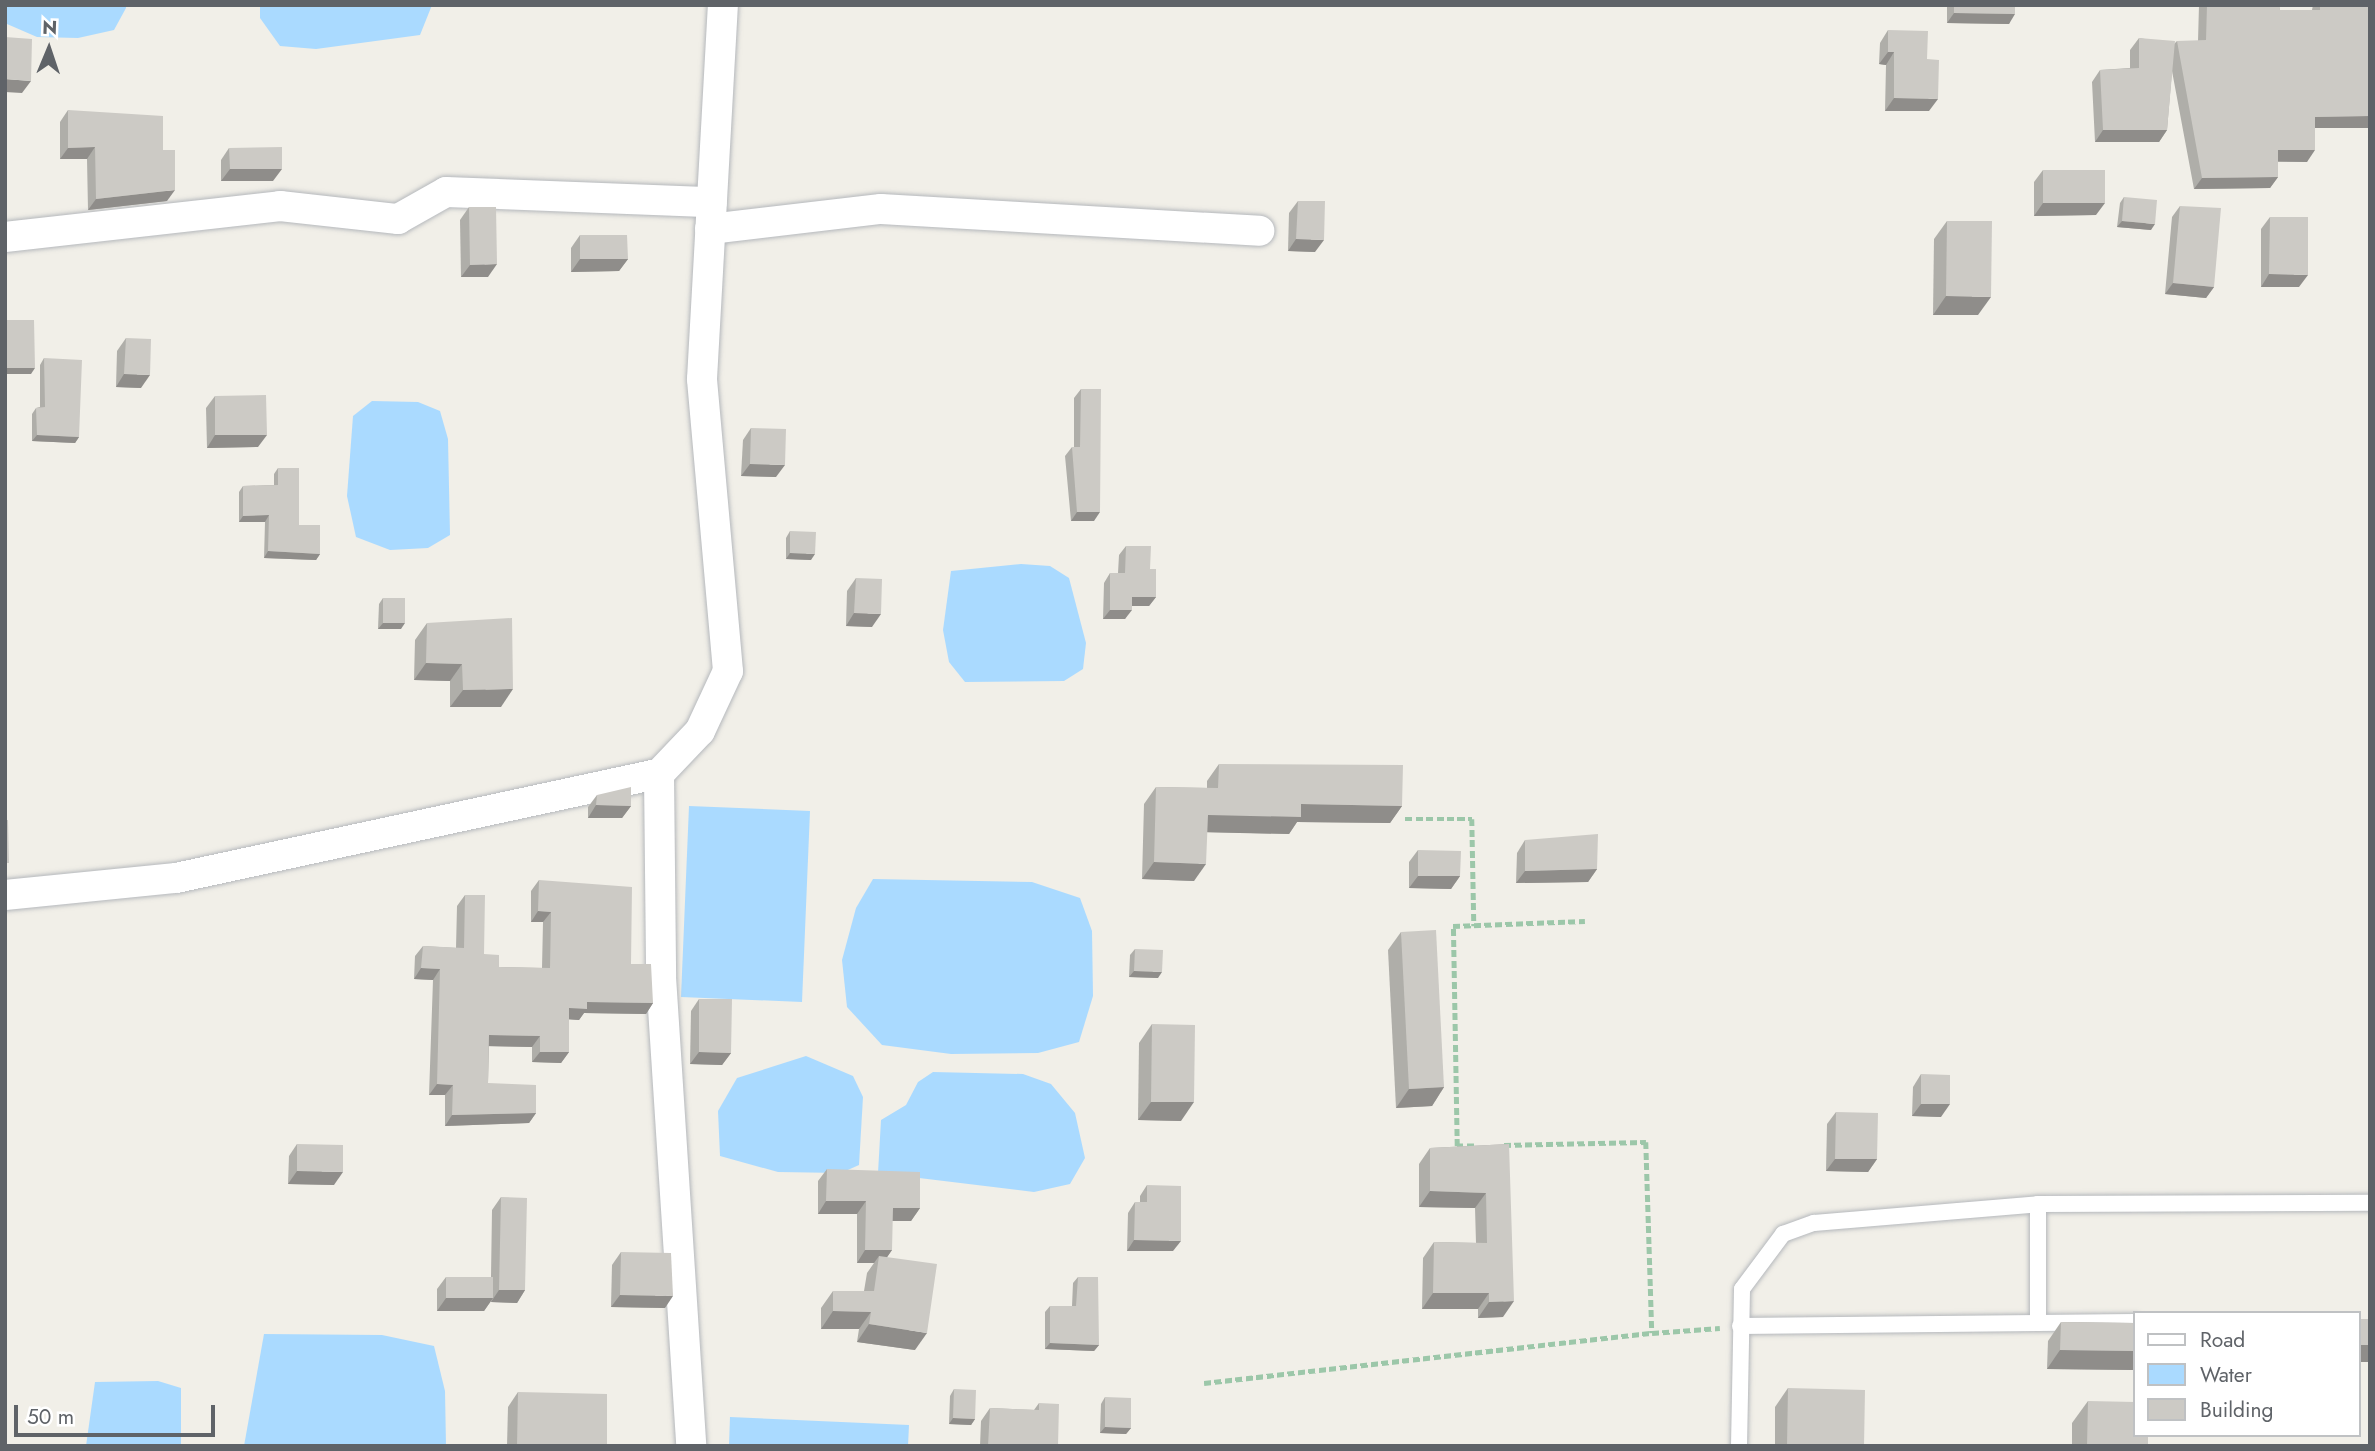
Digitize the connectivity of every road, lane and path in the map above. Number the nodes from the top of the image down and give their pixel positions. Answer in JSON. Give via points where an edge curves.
{"nodes":[{"id":1,"x":723,"y":5,"type":"edge"},
{"id":2,"x":711,"y":216,"type":"junction"},
{"id":3,"x":1259,"y":231,"type":"dead end"},
{"id":4,"x":5,"y":237,"type":"edge"},
{"id":5,"x":659,"y":774,"type":"junction"},
{"id":6,"x":1405,"y":819,"type":"edge"},
{"id":7,"x":5,"y":895,"type":"edge"},
{"id":8,"x":1585,"y":921,"type":"dead end"},
{"id":9,"x":1474,"y":926,"type":"junction"},
{"id":10,"x":1484,"y":1146,"type":"edge"},
{"id":11,"x":1497,"y":1146,"type":"edge"},
{"id":12,"x":2370,"y":1203,"type":"edge"},
{"id":13,"x":2038,"y":1204,"type":"junction"},
{"id":14,"x":2134,"y":1322,"type":"edge"},
{"id":15,"x":2038,"y":1323,"type":"junction"},
{"id":16,"x":1740,"y":1326,"type":"junction"},
{"id":17,"x":1652,"y":1333,"type":"junction"},
{"id":18,"x":1204,"y":1383,"type":"dead end"},
{"id":19,"x":691,"y":1446,"type":"edge"},
{"id":20,"x":1739,"y":1446,"type":"edge"}],
"edges":[{"from":1,"to":2,"type":"street"},
{"from":2,"to":3,"type":"street","via":[[881,209]]},
{"from":2,"to":4,"type":"street","via":[[446,192],[398,219],[280,206]]},
{"from":2,"to":5,"type":"street","via":[[702,379],[727,671],[700,732]]},
{"from":5,"to":7,"type":"street","via":[[176,878]]},
{"from":5,"to":19,"type":"street","via":[[661,978]]},
{"from":6,"to":9,"type":"path","via":[[1472,819]]},
{"from":8,"to":9,"type":"path"},
{"from":9,"to":10,"type":"path","via":[[1453,926],[1457,1146]]},
{"from":11,"to":17,"type":"path","via":[[1646,1142]]},
{"from":12,"to":13,"type":"lane"},
{"from":13,"to":15,"type":"lane"},
{"from":13,"to":16,"type":"lane","via":[[1814,1223],[1783,1234],[1742,1289]]},
{"from":14,"to":15,"type":"lane"},
{"from":15,"to":16,"type":"lane"},
{"from":16,"to":17,"type":"path"},
{"from":16,"to":20,"type":"lane"},
{"from":17,"to":18,"type":"path"}]}
